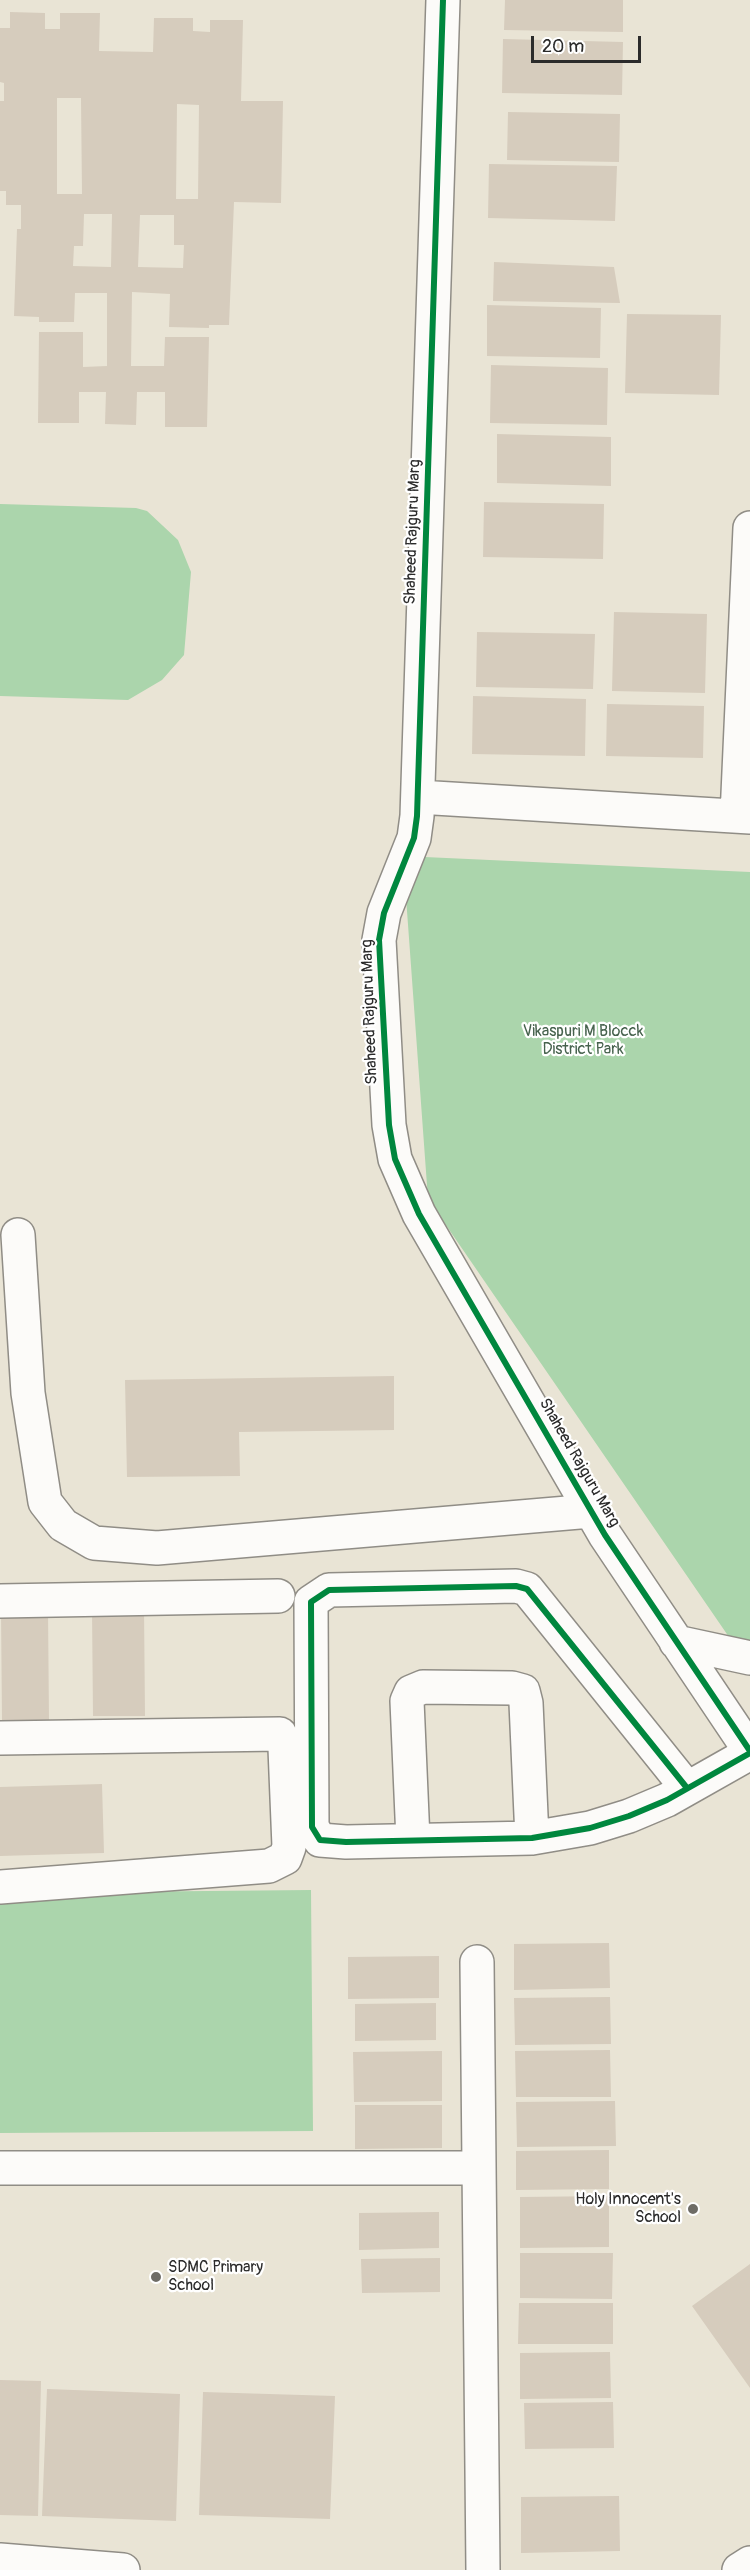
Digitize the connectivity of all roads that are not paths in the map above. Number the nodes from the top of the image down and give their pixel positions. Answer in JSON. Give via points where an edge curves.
{"nodes":[{"id":1,"x":443,"y":0,"type":"edge"},
{"id":2,"x":750,"y":528,"type":"edge"},
{"id":3,"x":750,"y":535,"type":"edge"},
{"id":4,"x":418,"y":797,"type":"junction"},
{"id":5,"x":743,"y":817,"type":"edge"},
{"id":6,"x":18,"y":1235,"type":"dead end"},
{"id":7,"x":591,"y":1511,"type":"junction"},
{"id":8,"x":278,"y":1596,"type":"dead end"},
{"id":9,"x":0,"y":1601,"type":"edge"},
{"id":10,"x":676,"y":1642,"type":"junction"},
{"id":11,"x":750,"y":1658,"type":"edge"},
{"id":12,"x":0,"y":1738,"type":"edge"},
{"id":13,"x":750,"y":1752,"type":"edge"},
{"id":14,"x":687,"y":1788,"type":"junction"},
{"id":15,"x":532,"y":1838,"type":"junction"},
{"id":16,"x":413,"y":1840,"type":"junction"},
{"id":17,"x":0,"y":1887,"type":"edge"},
{"id":18,"x":477,"y":1962,"type":"dead end"},
{"id":19,"x":0,"y":2168,"type":"edge"},
{"id":20,"x":479,"y":2168,"type":"junction"},
{"id":21,"x":0,"y":2560,"type":"edge"},
{"id":22,"x":750,"y":2563,"type":"edge"},
{"id":23,"x":123,"y":2570,"type":"edge"},
{"id":24,"x":483,"y":2570,"type":"edge"},
{"id":25,"x":739,"y":2570,"type":"edge"}],
"edges":[{"from":1,"to":4,"type":"street","name":"Shaheed Rajguru Marg"},
{"from":2,"to":3,"type":"street"},
{"from":3,"to":5,"type":"street"},
{"from":4,"to":5,"type":"street"},
{"from":4,"to":7,"type":"street","name":"Shaheed Rajguru Marg","via":[[414,838],[384,912],[379,940],[389,1125],[395,1159],[419,1214]]},
{"from":6,"to":7,"type":"street","via":[[28,1393],[45,1502],[63,1525],[94,1543],[158,1548]]},
{"from":7,"to":10,"type":"street","name":"Shaheed Rajguru Marg"},
{"from":8,"to":9,"type":"street"},
{"from":10,"to":11,"type":"street"},
{"from":10,"to":13,"type":"street","name":"Shaheed Rajguru Marg"},
{"from":12,"to":17,"type":"street","via":[[280,1734],[285,1748],[289,1847],[285,1858],[268,1866]]},
{"from":13,"to":14,"type":"street"},
{"from":14,"to":15,"type":"street","via":[[629,1816],[591,1828]]},
{"from":14,"to":16,"type":"street","via":[[527,1589],[516,1586],[329,1590],[311,1602],[310,1613],[312,1827],[320,1840]]},
{"from":15,"to":16,"type":"street"},
{"from":15,"to":16,"type":"street","via":[[523,1691],[423,1687],[411,1692],[407,1701]]},
{"from":18,"to":20,"type":"street"},
{"from":19,"to":20,"type":"street"},
{"from":20,"to":24,"type":"street"},
{"from":21,"to":23,"type":"street"},
{"from":22,"to":25,"type":"street"}]}
